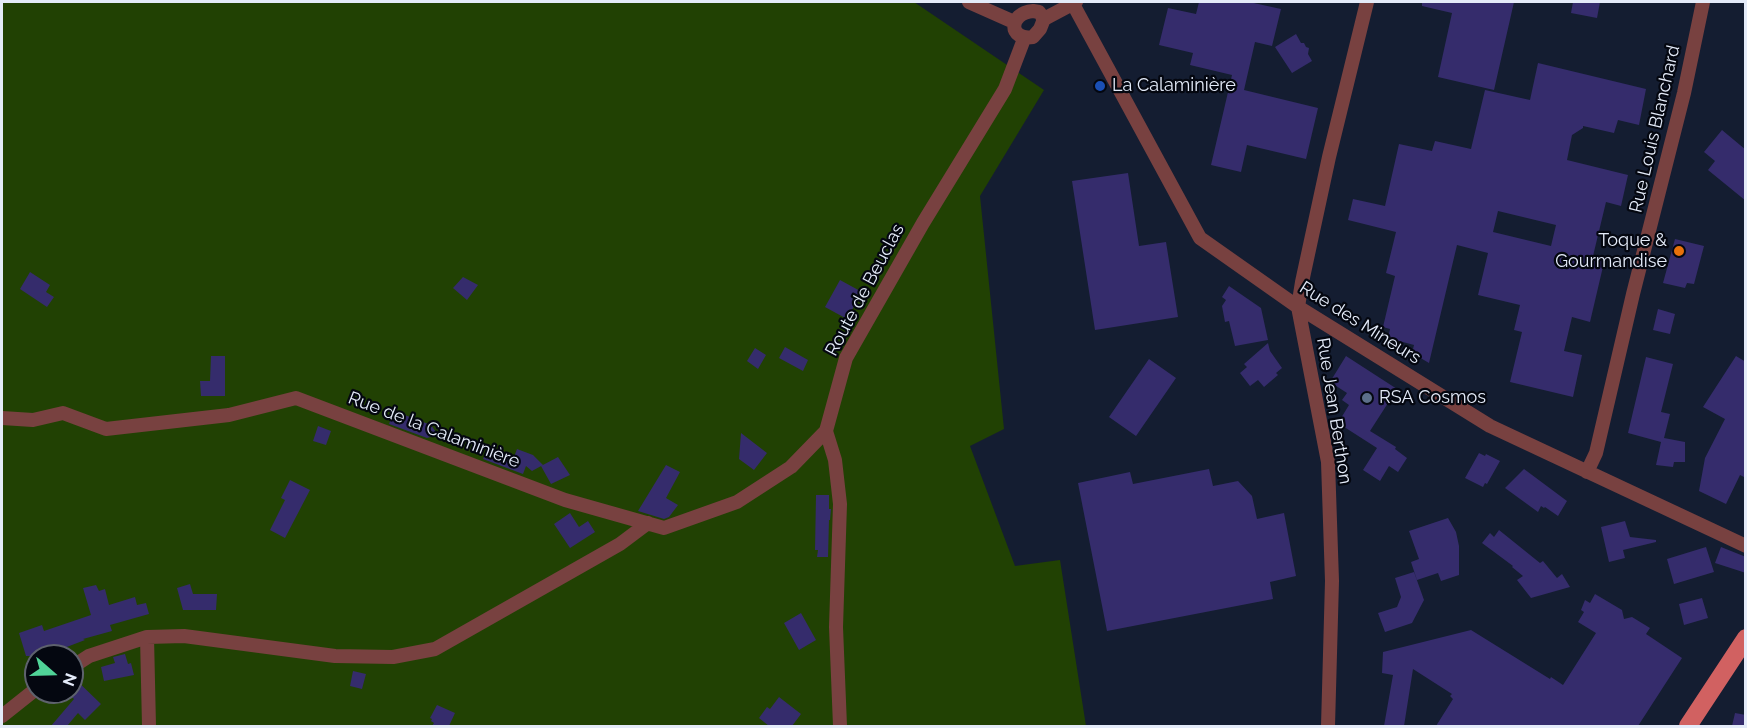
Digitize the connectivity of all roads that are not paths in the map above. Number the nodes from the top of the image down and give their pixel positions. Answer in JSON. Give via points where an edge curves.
{"nodes":[{"id":1,"x":969,"y":2,"type":"edge"},
{"id":2,"x":1367,"y":2,"type":"edge"},
{"id":3,"x":1703,"y":2,"type":"edge"},
{"id":4,"x":1075,"y":3,"type":"edge"},
{"id":5,"x":1044,"y":19,"type":"junction"},
{"id":6,"x":1014,"y":22,"type":"junction"},
{"id":7,"x":1024,"y":39,"type":"junction"},
{"id":8,"x":1298,"y":307,"type":"junction"},
{"id":9,"x":2,"y":418,"type":"edge"},
{"id":10,"x":826,"y":431,"type":"junction"},
{"id":11,"x":1587,"y":472,"type":"junction"},
{"id":12,"x":648,"y":524,"type":"junction"},
{"id":13,"x":1746,"y":546,"type":"edge"},
{"id":14,"x":147,"y":637,"type":"junction"},
{"id":15,"x":1746,"y":638,"type":"edge"},
{"id":16,"x":84,"y":659,"type":"edge"},
{"id":17,"x":24,"y":699,"type":"edge"},
{"id":18,"x":2,"y":716,"type":"edge"},
{"id":19,"x":149,"y":726,"type":"edge"},
{"id":20,"x":840,"y":726,"type":"edge"},
{"id":21,"x":1328,"y":726,"type":"edge"},
{"id":22,"x":1688,"y":726,"type":"edge"}],
"edges":[{"from":1,"to":6,"type":"street"},
{"from":2,"to":8,"type":"street","name":"Rue Jean Berthon"},
{"from":3,"to":11,"type":"street","name":"Rue Louis Blanchard","via":[[1596,453]]},
{"from":4,"to":5,"type":"street"},
{"from":4,"to":8,"type":"street","name":"Rue des Mineurs","via":[[1200,238]]},
{"from":5,"to":6,"type":"street","via":[[1039,12],[1025,12]]},
{"from":5,"to":7,"type":"street","via":[[1033,37]]},
{"from":6,"to":7,"type":"street","via":[[1018,35]]},
{"from":7,"to":10,"type":"street","name":"Route de Beuclas","via":[[1005,90],[846,358]]},
{"from":8,"to":11,"type":"street","name":"Rue des Mineurs","via":[[1490,426]]},
{"from":8,"to":21,"type":"street","name":"Rue Jean Berthon","via":[[1328,462],[1332,581]]},
{"from":9,"to":12,"type":"street","name":"Rue de la Calaminière","via":[[33,420],[63,413],[106,429],[230,415],[296,398],[565,500]]},
{"from":10,"to":12,"type":"street","name":"Rue de la Calaminière","via":[[791,467],[737,502],[664,528]]},
{"from":10,"to":20,"type":"street","via":[[835,460],[840,504],[836,627]]},
{"from":11,"to":13,"type":"street","name":"Rue des Mineurs"},
{"from":12,"to":14,"type":"street","via":[[620,544],[435,649],[393,657],[335,656],[184,636]]},
{"from":14,"to":16,"type":"street"},
{"from":14,"to":19,"type":"street"},
{"from":15,"to":22,"type":"main road"},
{"from":17,"to":18,"type":"street"}]}
